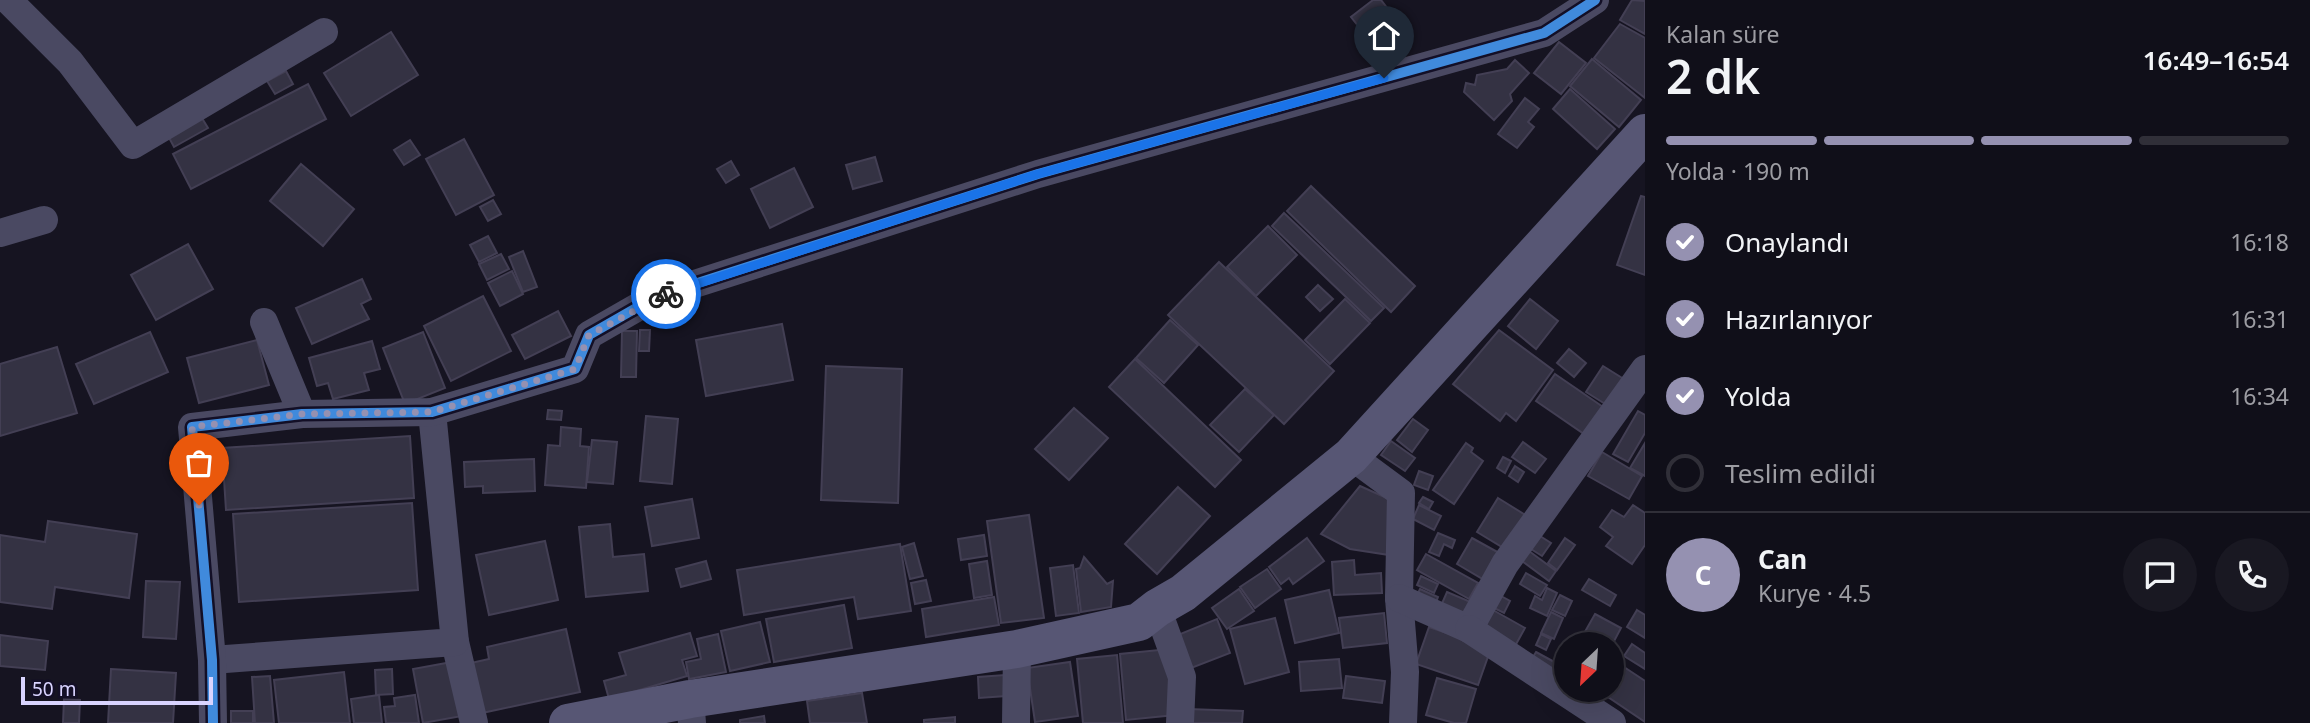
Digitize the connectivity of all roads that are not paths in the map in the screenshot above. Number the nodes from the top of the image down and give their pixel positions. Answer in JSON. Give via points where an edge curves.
{"nodes":[{"id":1,"x":8,"y":0,"type":"edge"},
{"id":2,"x":1595,"y":0,"type":"edge"},
{"id":3,"x":324,"y":32,"type":"dead end"},
{"id":4,"x":1640,"y":148,"type":"edge"},
{"id":5,"x":44,"y":220,"type":"dead end"},
{"id":6,"x":0,"y":233,"type":"edge"},
{"id":7,"x":264,"y":322,"type":"dead end"},
{"id":8,"x":1641,"y":385,"type":"edge"},
{"id":9,"x":432,"y":412,"type":"junction"},
{"id":10,"x":302,"y":414,"type":"junction"},
{"id":11,"x":1351,"y":456,"type":"junction"},
{"id":12,"x":1399,"y":598,"type":"junction"},
{"id":13,"x":1157,"y":608,"type":"junction"},
{"id":14,"x":1469,"y":629,"type":"junction"},
{"id":15,"x":455,"y":642,"type":"junction"},
{"id":16,"x":1017,"y":649,"type":"junction"},
{"id":17,"x":212,"y":660,"type":"junction"},
{"id":18,"x":691,"y":711,"type":"edge"},
{"id":19,"x":212,"y":723,"type":"edge"},
{"id":20,"x":474,"y":723,"type":"edge"},
{"id":21,"x":568,"y":723,"type":"edge"},
{"id":22,"x":1016,"y":723,"type":"edge"},
{"id":23,"x":1180,"y":723,"type":"edge"},
{"id":24,"x":1403,"y":723,"type":"edge"},
{"id":25,"x":1612,"y":723,"type":"edge"}],
"edges":[{"from":1,"to":3,"type":"street","via":[[70,62],[133,145]]},
{"from":2,"to":9,"type":"street","via":[[1544,33],[1038,174],[657,296],[589,335],[575,369]]},
{"from":4,"to":11,"type":"street"},
{"from":5,"to":6,"type":"street"},
{"from":7,"to":10,"type":"street"},
{"from":8,"to":14,"type":"street","via":[[1505,564]]},
{"from":9,"to":10,"type":"street"},
{"from":9,"to":15,"type":"street"},
{"from":10,"to":17,"type":"street","via":[[192,427]]},
{"from":11,"to":12,"type":"street","via":[[1401,493]]},
{"from":11,"to":13,"type":"street","via":[[1183,593]]},
{"from":12,"to":14,"type":"street"},
{"from":12,"to":24,"type":"street","via":[[1405,672]]},
{"from":13,"to":16,"type":"street","via":[[1139,622]]},
{"from":13,"to":23,"type":"street","via":[[1182,677]]},
{"from":14,"to":25,"type":"street"},
{"from":15,"to":17,"type":"street"},
{"from":15,"to":20,"type":"street"},
{"from":16,"to":18,"type":"street"},
{"from":16,"to":22,"type":"street"},
{"from":17,"to":19,"type":"street"},
{"from":18,"to":21,"type":"street"}]}
